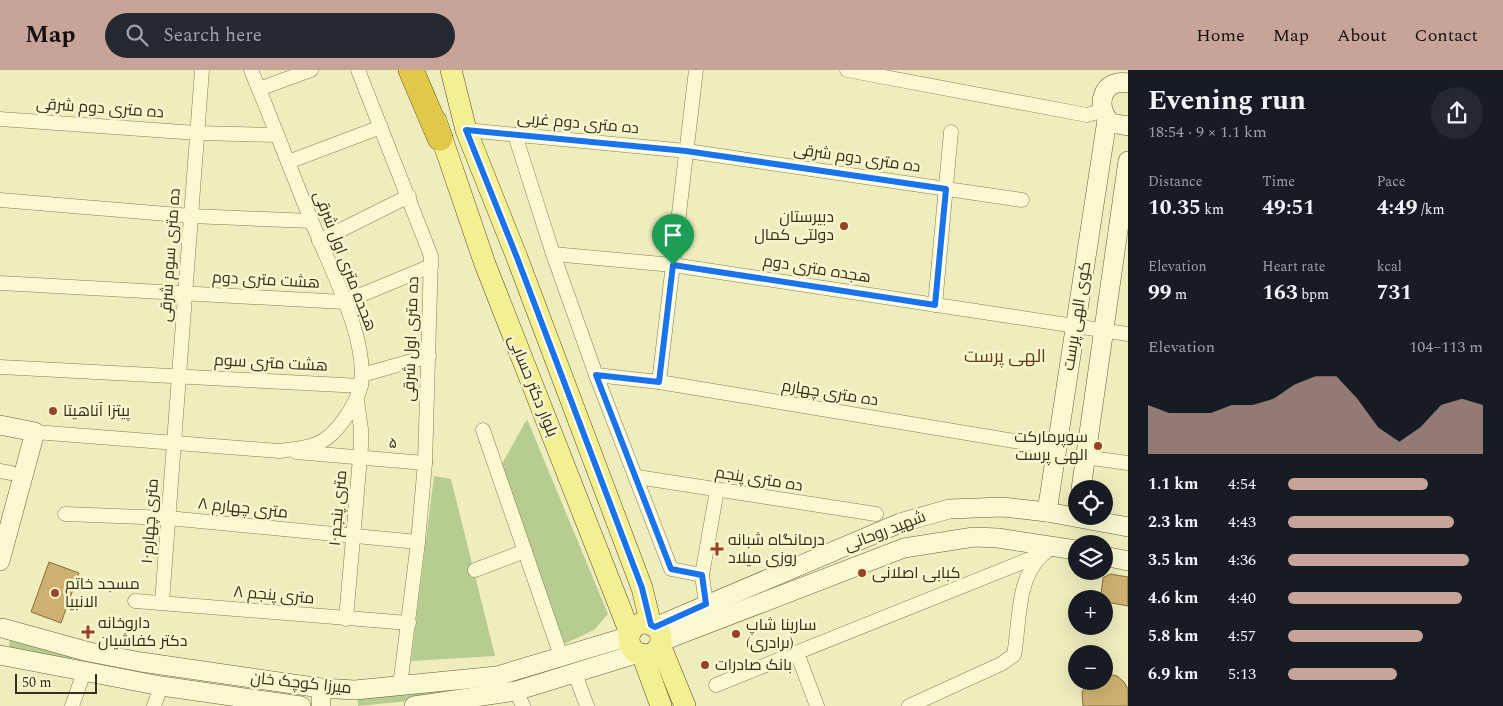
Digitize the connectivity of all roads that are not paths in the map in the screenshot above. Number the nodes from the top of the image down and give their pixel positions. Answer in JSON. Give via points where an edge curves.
{"nodes":[{"id":1,"x":202,"y":70,"type":"edge"},
{"id":2,"x":251,"y":70,"type":"edge"},
{"id":3,"x":311,"y":70,"type":"edge"},
{"id":4,"x":358,"y":70,"type":"edge"},
{"id":5,"x":411,"y":70,"type":"edge"},
{"id":6,"x":423,"y":70,"type":"edge"},
{"id":7,"x":451,"y":70,"type":"edge"},
{"id":8,"x":696,"y":70,"type":"edge"},
{"id":9,"x":847,"y":70,"type":"edge"},
{"id":10,"x":1106,"y":78,"type":"edge"},
{"id":11,"x":1128,"y":82,"type":"edge"},
{"id":12,"x":258,"y":89,"type":"junction"},
{"id":13,"x":1104,"y":116,"type":"junction"},
{"id":14,"x":0,"y":119,"type":"edge"},
{"id":15,"x":1128,"y":126,"type":"edge"},
{"id":16,"x":381,"y":127,"type":"junction"},
{"id":17,"x":466,"y":130,"type":"junction"},
{"id":18,"x":952,"y":132,"type":"dead end"},
{"id":19,"x":197,"y":133,"type":"junction"},
{"id":20,"x":277,"y":135,"type":"junction"},
{"id":21,"x":516,"y":135,"type":"junction"},
{"id":22,"x":440,"y":138,"type":"junction"},
{"id":23,"x":686,"y":151,"type":"junction"},
{"id":24,"x":1128,"y":161,"type":"edge"},
{"id":25,"x":288,"y":162,"type":"junction"},
{"id":26,"x":946,"y":189,"type":"junction"},
{"id":27,"x":409,"y":196,"type":"junction"},
{"id":28,"x":0,"y":200,"type":"edge"},
{"id":29,"x":1022,"y":200,"type":"dead end"},
{"id":30,"x":191,"y":216,"type":"junction"},
{"id":31,"x":311,"y":221,"type":"junction"},
{"id":32,"x":319,"y":241,"type":"junction"},
{"id":33,"x":553,"y":254,"type":"junction"},
{"id":34,"x":673,"y":265,"type":"junction"},
{"id":35,"x":431,"y":266,"type":"junction"},
{"id":36,"x":0,"y":283,"type":"edge"},
{"id":37,"x":185,"y":293,"type":"junction"},
{"id":38,"x":344,"y":302,"type":"junction"},
{"id":39,"x":935,"y":305,"type":"junction"},
{"id":40,"x":1076,"y":326,"type":"junction"},
{"id":41,"x":1104,"y":330,"type":"junction"},
{"id":42,"x":1128,"y":334,"type":"edge"},
{"id":43,"x":429,"y":356,"type":"junction"},
{"id":44,"x":0,"y":367,"type":"edge"},
{"id":45,"x":596,"y":375,"type":"junction"},
{"id":46,"x":179,"y":376,"type":"junction"},
{"id":47,"x":361,"y":380,"type":"junction"},
{"id":48,"x":659,"y":382,"type":"junction"},
{"id":49,"x":357,"y":401,"type":"junction"},
{"id":50,"x":0,"y":425,"type":"edge"},
{"id":51,"x":483,"y":430,"type":"dead end"},
{"id":52,"x":30,"y":431,"type":"junction"},
{"id":53,"x":174,"y":443,"type":"junction"},
{"id":54,"x":1057,"y":448,"type":"junction"},
{"id":55,"x":280,"y":451,"type":"junction"},
{"id":56,"x":1085,"y":456,"type":"junction"},
{"id":57,"x":360,"y":458,"type":"junction"},
{"id":58,"x":425,"y":463,"type":"junction"},
{"id":59,"x":1128,"y":463,"type":"edge"},
{"id":60,"x":6,"y":472,"type":"edge"},
{"id":61,"x":637,"y":477,"type":"junction"},
{"id":62,"x":1082,"y":480,"type":"edge"},
{"id":63,"x":717,"y":490,"type":"junction"},
{"id":64,"x":1047,"y":512,"type":"junction"},
{"id":65,"x":0,"y":514,"type":"edge"},
{"id":66,"x":65,"y":514,"type":"dead end"},
{"id":67,"x":876,"y":514,"type":"dead end"},
{"id":68,"x":1068,"y":516,"type":"edge"},
{"id":69,"x":168,"y":518,"type":"junction"},
{"id":70,"x":1113,"y":524,"type":"edge"},
{"id":71,"x":1128,"y":527,"type":"edge"},
{"id":72,"x":353,"y":536,"type":"junction"},
{"id":73,"x":418,"y":542,"type":"junction"},
{"id":74,"x":1051,"y":550,"type":"junction"},
{"id":75,"x":1068,"y":550,"type":"edge"},
{"id":76,"x":525,"y":551,"type":"junction"},
{"id":77,"x":1113,"y":558,"type":"edge"},
{"id":78,"x":0,"y":561,"type":"edge"},
{"id":79,"x":1128,"y":561,"type":"edge"},
{"id":80,"x":475,"y":570,"type":"dead end"},
{"id":81,"x":702,"y":575,"type":"junction"},
{"id":82,"x":136,"y":601,"type":"dead end"},
{"id":83,"x":162,"y":602,"type":"junction"},
{"id":84,"x":706,"y":604,"type":"junction"},
{"id":85,"x":346,"y":619,"type":"junction"},
{"id":86,"x":409,"y":623,"type":"junction"},
{"id":87,"x":0,"y":632,"type":"edge"},
{"id":88,"x":646,"y":639,"type":"junction"},
{"id":89,"x":797,"y":653,"type":"junction"},
{"id":90,"x":0,"y":655,"type":"edge"},
{"id":91,"x":561,"y":656,"type":"junction"},
{"id":92,"x":84,"y":672,"type":"junction"},
{"id":93,"x":575,"y":674,"type":"junction"},
{"id":94,"x":161,"y":686,"type":"junction"},
{"id":95,"x":400,"y":686,"type":"junction"},
{"id":96,"x":716,"y":686,"type":"dead end"},
{"id":97,"x":470,"y":689,"type":"junction"},
{"id":98,"x":510,"y":692,"type":"edge"},
{"id":99,"x":321,"y":697,"type":"edge"},
{"id":100,"x":346,"y":698,"type":"edge"},
{"id":101,"x":72,"y":706,"type":"edge"},
{"id":102,"x":154,"y":706,"type":"edge"},
{"id":103,"x":301,"y":706,"type":"edge"},
{"id":104,"x":414,"y":706,"type":"edge"},
{"id":105,"x":587,"y":706,"type":"edge"},
{"id":106,"x":661,"y":706,"type":"edge"},
{"id":107,"x":685,"y":706,"type":"edge"},
{"id":108,"x":817,"y":706,"type":"edge"},
{"id":109,"x":909,"y":706,"type":"edge"}],
"edges":[{"from":1,"to":19,"type":"street","name":"ده متری سوم شرقی"},
{"from":2,"to":12,"type":"street","name":"هجده متری اول شرقی"},
{"from":3,"to":12,"type":"street"},
{"from":4,"to":16,"type":"street","name":"ده متری اول شرقی"},
{"from":5,"to":22,"type":"highway"},
{"from":6,"to":22,"type":"main road","name":"بلوار دکتر حسابی"},
{"from":7,"to":17,"type":"main road","name":"بلوار دکتر حسابی"},
{"from":8,"to":23,"type":"street"},
{"from":9,"to":13,"type":"street"},
{"from":10,"to":11,"type":"main road","via":[[1116,83]]},
{"from":10,"to":13,"type":"main road","name":"کوی الهی پرست","via":[[1102,98]]},
{"from":12,"to":20,"type":"street","name":"هجده متری اول شرقی"},
{"from":13,"to":15,"type":"main road","via":[[1118,126]]},
{"from":13,"to":40,"type":"main road","name":"کوی الهی پرست"},
{"from":14,"to":19,"type":"street","name":"ده متری دوم شرقی"},
{"from":16,"to":25,"type":"street"},
{"from":16,"to":27,"type":"street","name":"ده متری اول شرقی"},
{"from":17,"to":21,"type":"street","name":"ده متری دوم غربی"},
{"from":17,"to":88,"type":"main road","name":"بلوار دکتر حسابی","via":[[639,579]]},
{"from":18,"to":26,"type":"street"},
{"from":19,"to":20,"type":"street","name":"ده متری دوم شرقی"},
{"from":19,"to":30,"type":"street","name":"ده متری سوم شرقی"},
{"from":20,"to":25,"type":"street","name":"هجده متری اول شرقی"},
{"from":21,"to":23,"type":"street","name":"ده متری دوم غربی"},
{"from":21,"to":33,"type":"street"},
{"from":22,"to":88,"type":"main road","name":"بلوار دکتر حسابی","via":[[485,264]]},
{"from":23,"to":26,"type":"street","name":"ده متری دوم شرقی"},
{"from":23,"to":34,"type":"street"},
{"from":24,"to":41,"type":"main road","name":"کوی الهی پرست"},
{"from":25,"to":31,"type":"street","name":"هجده متری اول شرقی"},
{"from":26,"to":29,"type":"street","name":"ده متری دوم شرقی"},
{"from":26,"to":39,"type":"street"},
{"from":27,"to":32,"type":"street"},
{"from":27,"to":35,"type":"street","name":"ده متری اول شرقی","via":[[431,256]]},
{"from":28,"to":30,"type":"street"},
{"from":30,"to":31,"type":"street"},
{"from":30,"to":37,"type":"street","name":"ده متری سوم شرقی"},
{"from":31,"to":32,"type":"street","name":"هجده متری اول شرقی"},
{"from":32,"to":38,"type":"street","name":"هجده متری اول شرقی"},
{"from":33,"to":34,"type":"street","name":"هجده متری دوم"},
{"from":33,"to":45,"type":"street"},
{"from":34,"to":39,"type":"street","name":"هجده متری دوم"},
{"from":34,"to":48,"type":"street"},
{"from":35,"to":38,"type":"street"},
{"from":35,"to":43,"type":"street","name":"ده متری اول شرقی"},
{"from":36,"to":37,"type":"street","name":"هشت متری دوم"},
{"from":37,"to":38,"type":"street","name":"هشت متری دوم"},
{"from":37,"to":46,"type":"street","name":"ده متری سوم شرقی"},
{"from":38,"to":47,"type":"street","name":"هجده متری اول شرقی","via":[[359,349]]},
{"from":39,"to":40,"type":"street","name":"هجده متری دوم"},
{"from":40,"to":41,"type":"street","name":"هجده متری دوم"},
{"from":40,"to":54,"type":"main road","name":"کوی الهی پرست"},
{"from":41,"to":42,"type":"street","name":"هجده متری دوم"},
{"from":41,"to":56,"type":"main road","name":"کوی الهی پرست"},
{"from":43,"to":47,"type":"street","name":"هشت متری سوم"},
{"from":43,"to":58,"type":"street","name":"ده متری اول شرقی"},
{"from":44,"to":46,"type":"street","name":"هشت متری سوم"},
{"from":45,"to":48,"type":"street","name":"ده متری چهارم"},
{"from":45,"to":61,"type":"street"},
{"from":46,"to":47,"type":"street","name":"هشت متری سوم"},
{"from":46,"to":53,"type":"street","name":"ده متری سوم شرقی"},
{"from":47,"to":49,"type":"street","name":"هجده متری اول شرقی"},
{"from":48,"to":54,"type":"street","name":"ده متری چهارم"},
{"from":49,"to":55,"type":"street","name":"هجده متری اول شرقی","via":[[326,438],[299,449]]},
{"from":49,"to":57,"type":"street","name":"۱۰متری پنجم","via":[[362,429]]},
{"from":50,"to":52,"type":"main road"},
{"from":51,"to":76,"type":"street"},
{"from":52,"to":53,"type":"street","name":"هجده متری اول شرقی"},
{"from":52,"to":60,"type":"main road"},
{"from":52,"to":78,"type":"main road"},
{"from":53,"to":55,"type":"street","name":"هجده متری اول شرقی"},
{"from":53,"to":69,"type":"street","name":"۱۰متری چهارم"},
{"from":54,"to":64,"type":"main road","name":"کوی الهی پرست"},
{"from":55,"to":57,"type":"street","name":"۵"},
{"from":56,"to":59,"type":"street"},
{"from":56,"to":62,"type":"main road","name":"کوی الهی پرست"},
{"from":57,"to":58,"type":"street","name":"۵"},
{"from":57,"to":72,"type":"street","name":"۱۰متری پنجم"},
{"from":58,"to":73,"type":"street","name":"ده متری اول شرقی"},
{"from":60,"to":65,"type":"main road"},
{"from":61,"to":63,"type":"street","name":"ده متری پنجم"},
{"from":61,"to":81,"type":"street","via":[[671,569]]},
{"from":63,"to":67,"type":"street","name":"ده متری پنجم"},
{"from":63,"to":81,"type":"street"},
{"from":64,"to":68,"type":"main road","name":"شهید روحانی"},
{"from":64,"to":84,"type":"main road","name":"شهید روحانی","via":[[971,507],[929,514],[900,523]]},
{"from":66,"to":69,"type":"street","name":"۸ متری چهارم"},
{"from":69,"to":72,"type":"street","name":"۸ متری چهارم"},
{"from":69,"to":83,"type":"street","name":"۱۰متری چهارم"},
{"from":70,"to":71,"type":"main road","name":"شهید روحانی"},
{"from":72,"to":73,"type":"street","name":"۸ متری چهارم"},
{"from":72,"to":85,"type":"street","name":"۱۰متری پنجم"},
{"from":73,"to":86,"type":"street","name":"ده متری اول شرقی"},
{"from":74,"to":75,"type":"main road","name":"شهید روحانی"},
{"from":74,"to":88,"type":"main road","name":"شهید روحانی","via":[[998,538],[974,537],[904,548]]},
{"from":74,"to":89,"type":"street"},
{"from":74,"to":109,"type":"street","via":[[1037,560],[1024,586],[1014,655]]},
{"from":76,"to":80,"type":"street"},
{"from":76,"to":91,"type":"street"},
{"from":77,"to":79,"type":"main road"},
{"from":81,"to":84,"type":"street"},
{"from":82,"to":83,"type":"street","name":"۸ متری پنجم"},
{"from":83,"to":85,"type":"street","name":"۸ متری پنجم"},
{"from":84,"to":88,"type":"main road","name":"شهید روحانی"},
{"from":85,"to":86,"type":"street","name":"۸ متری پنجم"},
{"from":86,"to":95,"type":"street","name":"ده متری اول شرقی"},
{"from":87,"to":99,"type":"main road","name":"میرزا کوچک خان"},
{"from":88,"to":91,"type":"main road","name":"میرزا کوچک خان"},
{"from":88,"to":93,"type":"main road","name":"میرزا کوچک خان"},
{"from":88,"to":106,"type":"main road","name":"بلوار دکتر حسابی"},
{"from":88,"to":107,"type":"main road","name":"بلوار دکتر حسابی"},
{"from":89,"to":96,"type":"street"},
{"from":89,"to":108,"type":"street"},
{"from":90,"to":92,"type":"main road","name":"میرزا کوچک خان"},
{"from":91,"to":98,"type":"main road","name":"میرزا کوچک خان"},
{"from":92,"to":94,"type":"main road","name":"میرزا کوچک خان"},
{"from":92,"to":101,"type":"street"},
{"from":93,"to":98,"type":"main road","name":"میرزا کوچک خان"},
{"from":93,"to":105,"type":"street"},
{"from":94,"to":102,"type":"street"},
{"from":94,"to":103,"type":"main road","name":"میرزا کوچک خان"},
{"from":95,"to":97,"type":"main road","name":"میرزا کوچک خان"},
{"from":95,"to":100,"type":"main road","name":"میرزا کوچک خان"},
{"from":97,"to":98,"type":"main road","name":"میرزا کوچک خان"},
{"from":97,"to":104,"type":"main road","name":"میرزا کوچک خان"},
{"from":99,"to":100,"type":"main road","name":"میرزا کوچک خان"}]}
